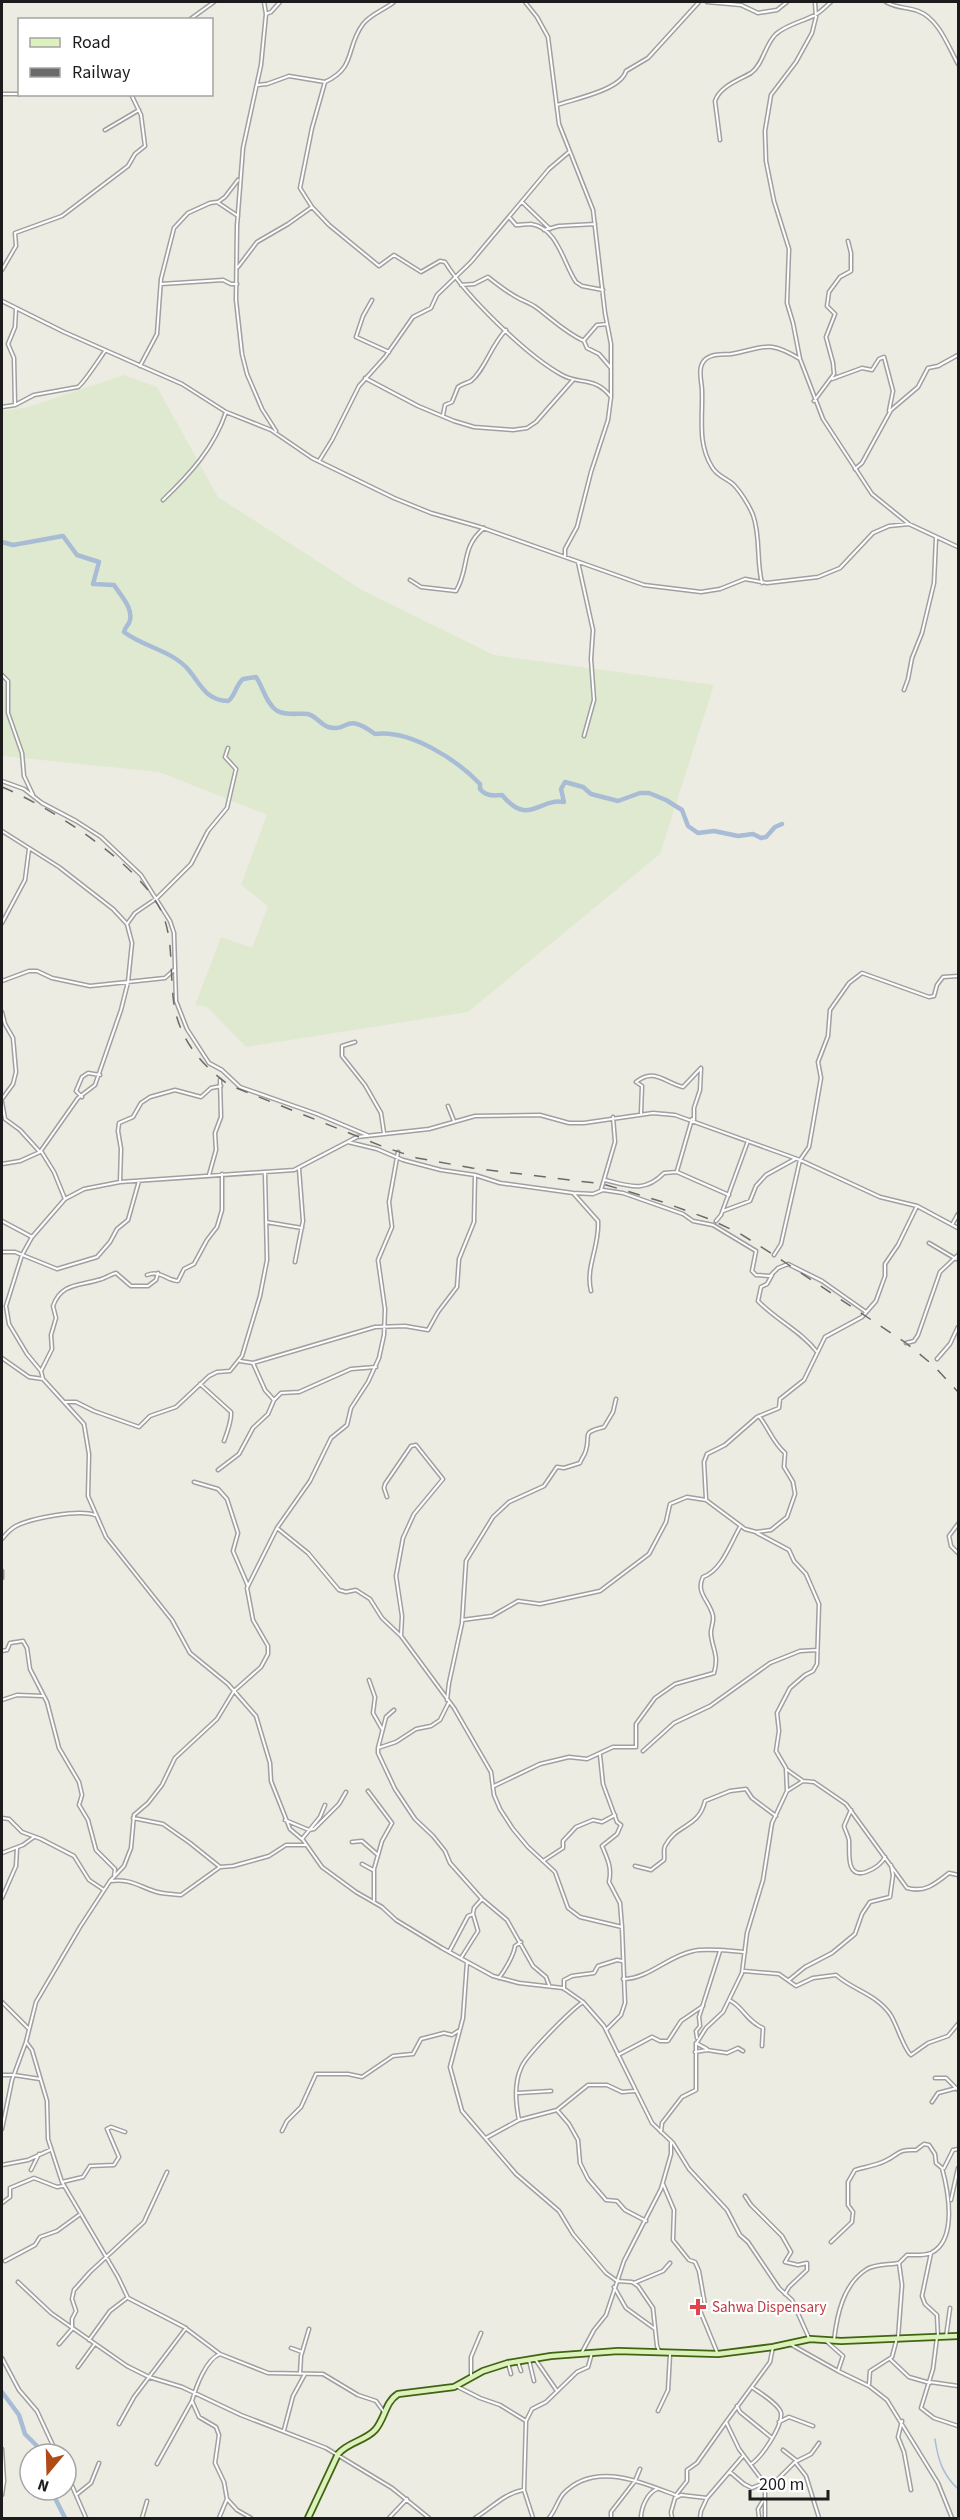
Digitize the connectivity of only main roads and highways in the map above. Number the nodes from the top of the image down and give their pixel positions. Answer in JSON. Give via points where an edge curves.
{"nodes":[{"id":1,"x":958,"y":2336,"type":"edge"},
{"id":2,"x":308,"y":2518,"type":"edge"}],
"edges":[{"from":1,"to":2,"type":"main road","via":[[810,2339],[718,2354],[618,2351],[508,2363],[456,2386],[392,2398],[375,2430],[338,2454]]}]}
